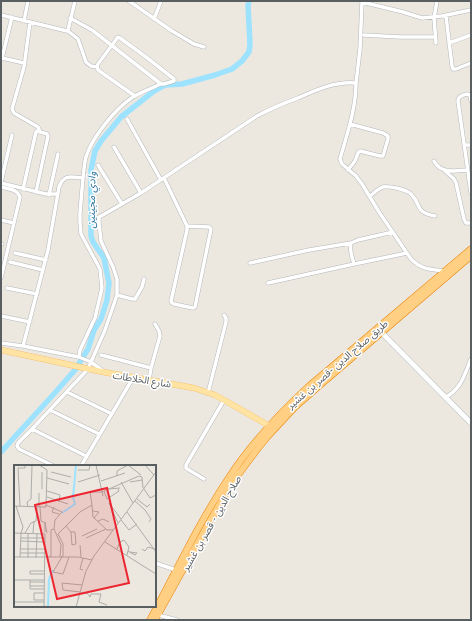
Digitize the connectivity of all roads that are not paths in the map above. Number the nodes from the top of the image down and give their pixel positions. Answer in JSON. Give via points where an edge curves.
{"nodes":[{"id":1,"x":28,"y":1,"type":"edge"},
{"id":2,"x":75,"y":1,"type":"edge"},
{"id":3,"x":129,"y":1,"type":"edge"},
{"id":4,"x":161,"y":1,"type":"edge"},
{"id":5,"x":363,"y":1,"type":"edge"},
{"id":6,"x":437,"y":1,"type":"edge"},
{"id":7,"x":471,"y":10,"type":"edge"},
{"id":8,"x":1,"y":15,"type":"edge"},
{"id":9,"x":446,"y":16,"type":"junction"},
{"id":10,"x":12,"y":18,"type":"junction"},
{"id":11,"x":70,"y":18,"type":"junction"},
{"id":12,"x":434,"y":18,"type":"junction"},
{"id":13,"x":154,"y":19,"type":"junction"},
{"id":14,"x":24,"y":21,"type":"junction"},
{"id":15,"x":30,"y":22,"type":"junction"},
{"id":16,"x":68,"y":30,"type":"junction"},
{"id":17,"x":364,"y":35,"type":"dead end"},
{"id":18,"x":471,"y":35,"type":"edge"},
{"id":19,"x":435,"y":37,"type":"junction"},
{"id":20,"x":436,"y":43,"type":"dead end"},
{"id":21,"x":449,"y":43,"type":"junction"},
{"id":22,"x":112,"y":46,"type":"junction"},
{"id":23,"x":204,"y":46,"type":"dead end"},
{"id":24,"x":2,"y":59,"type":"edge"},
{"id":25,"x":24,"y":63,"type":"junction"},
{"id":26,"x":471,"y":63,"type":"edge"},
{"id":27,"x":97,"y":67,"type":"junction"},
{"id":28,"x":356,"y":83,"type":"junction"},
{"id":29,"x":161,"y":84,"type":"junction"},
{"id":30,"x":135,"y":96,"type":"junction"},
{"id":31,"x":471,"y":101,"type":"edge"},
{"id":32,"x":127,"y":119,"type":"dead end"},
{"id":33,"x":350,"y":124,"type":"junction"},
{"id":34,"x":40,"y":132,"type":"junction"},
{"id":35,"x":12,"y":135,"type":"dead end"},
{"id":36,"x":465,"y":145,"type":"junction"},
{"id":37,"x":471,"y":145,"type":"edge"},
{"id":38,"x":114,"y":147,"type":"dead end"},
{"id":39,"x":58,"y":154,"type":"dead end"},
{"id":40,"x":434,"y":161,"type":"dead end"},
{"id":41,"x":98,"y":165,"type":"dead end"},
{"id":42,"x":348,"y":170,"type":"junction"},
{"id":43,"x":444,"y":170,"type":"junction"},
{"id":44,"x":467,"y":170,"type":"junction"},
{"id":45,"x":83,"y":178,"type":"junction"},
{"id":46,"x":162,"y":179,"type":"junction"},
{"id":47,"x":1,"y":182,"type":"edge"},
{"id":48,"x":1,"y":187,"type":"edge"},
{"id":49,"x":23,"y":189,"type":"junction"},
{"id":50,"x":36,"y":192,"type":"junction"},
{"id":51,"x":141,"y":193,"type":"junction"},
{"id":52,"x":471,"y":193,"type":"edge"},
{"id":53,"x":58,"y":194,"type":"junction"},
{"id":54,"x":49,"y":195,"type":"junction"},
{"id":55,"x":370,"y":196,"type":"junction"},
{"id":56,"x":122,"y":204,"type":"junction"},
{"id":57,"x":435,"y":216,"type":"dead end"},
{"id":58,"x":1,"y":220,"type":"edge"},
{"id":59,"x":471,"y":222,"type":"edge"},
{"id":60,"x":14,"y":223,"type":"junction"},
{"id":61,"x":187,"y":226,"type":"junction"},
{"id":62,"x":393,"y":232,"type":"junction"},
{"id":63,"x":351,"y":243,"type":"junction"},
{"id":64,"x":471,"y":249,"type":"edge"},
{"id":65,"x":14,"y":253,"type":"dead end"},
{"id":66,"x":407,"y":253,"type":"junction"},
{"id":67,"x":471,"y":256,"type":"edge"},
{"id":68,"x":46,"y":260,"type":"junction"},
{"id":69,"x":10,"y":262,"type":"dead end"},
{"id":70,"x":250,"y":263,"type":"dead end"},
{"id":71,"x":354,"y":264,"type":"junction"},
{"id":72,"x":2,"y":268,"type":"edge"},
{"id":73,"x":43,"y":270,"type":"junction"},
{"id":74,"x":446,"y":271,"type":"junction"},
{"id":75,"x":1,"y":278,"type":"edge"},
{"id":76,"x":144,"y":279,"type":"dead end"},
{"id":77,"x":268,"y":284,"type":"dead end"},
{"id":78,"x":7,"y":288,"type":"dead end"},
{"id":79,"x":37,"y":294,"type":"junction"},
{"id":80,"x":118,"y":295,"type":"junction"},
{"id":81,"x":224,"y":315,"type":"dead end"},
{"id":82,"x":1,"y":316,"type":"edge"},
{"id":83,"x":30,"y":322,"type":"junction"},
{"id":84,"x":155,"y":324,"type":"dead end"},
{"id":85,"x":381,"y":332,"type":"junction"},
{"id":86,"x":1,"y":343,"type":"edge"},
{"id":87,"x":23,"y":346,"type":"junction"},
{"id":88,"x":1,"y":350,"type":"edge"},
{"id":89,"x":101,"y":355,"type":"dead end"},
{"id":90,"x":80,"y":357,"type":"junction"},
{"id":91,"x":471,"y":359,"type":"edge"},
{"id":92,"x":91,"y":362,"type":"junction"},
{"id":93,"x":151,"y":368,"type":"junction"},
{"id":94,"x":88,"y":369,"type":"junction"},
{"id":95,"x":107,"y":373,"type":"junction"},
{"id":96,"x":133,"y":378,"type":"junction"},
{"id":97,"x":149,"y":380,"type":"junction"},
{"id":98,"x":67,"y":392,"type":"junction"},
{"id":99,"x":208,"y":393,"type":"junction"},
{"id":100,"x":446,"y":398,"type":"junction"},
{"id":101,"x":224,"y":400,"type":"junction"},
{"id":102,"x":293,"y":405,"type":"junction"},
{"id":103,"x":50,"y":410,"type":"junction"},
{"id":104,"x":112,"y":414,"type":"junction"},
{"id":105,"x":278,"y":417,"type":"junction"},
{"id":106,"x":260,"y":420,"type":"junction"},
{"id":107,"x":471,"y":423,"type":"edge"},
{"id":108,"x":273,"y":427,"type":"junction"},
{"id":109,"x":32,"y":429,"type":"junction"},
{"id":110,"x":100,"y":434,"type":"junction"},
{"id":111,"x":262,"y":435,"type":"junction"},
{"id":112,"x":86,"y":456,"type":"junction"},
{"id":113,"x":52,"y":465,"type":"edge"},
{"id":114,"x":82,"y":465,"type":"edge"},
{"id":115,"x":204,"y":479,"type":"dead end"},
{"id":116,"x":156,"y":563,"type":"edge"},
{"id":117,"x":176,"y":570,"type":"junction"},
{"id":118,"x":167,"y":593,"type":"junction"},
{"id":119,"x":156,"y":605,"type":"edge"},
{"id":120,"x":154,"y":607,"type":"edge"},
{"id":121,"x":157,"y":617,"type":"edge"},
{"id":122,"x":150,"y":620,"type":"edge"},
{"id":123,"x":176,"y":620,"type":"edge"}],
"edges":[{"from":1,"to":14,"type":"street"},
{"from":2,"to":11,"type":"street"},
{"from":3,"to":13,"type":"street"},
{"from":4,"to":13,"type":"street"},
{"from":5,"to":12,"type":"street","via":[[422,18]]},
{"from":5,"to":28,"type":"street"},
{"from":6,"to":12,"type":"street"},
{"from":7,"to":9,"type":"street"},
{"from":8,"to":10,"type":"street"},
{"from":9,"to":12,"type":"street"},
{"from":9,"to":21,"type":"street"},
{"from":10,"to":14,"type":"street"},
{"from":10,"to":24,"type":"street"},
{"from":11,"to":16,"type":"street"},
{"from":11,"to":22,"type":"street","via":[[92,30]]},
{"from":12,"to":19,"type":"street"},
{"from":13,"to":23,"type":"street","via":[[194,44]]},
{"from":14,"to":15,"type":"street"},
{"from":15,"to":16,"type":"street"},
{"from":15,"to":25,"type":"street"},
{"from":16,"to":27,"type":"street","via":[[78,40],[86,62]]},
{"from":17,"to":19,"type":"street"},
{"from":18,"to":21,"type":"street"},
{"from":19,"to":20,"type":"street"},
{"from":21,"to":26,"type":"street","via":[[453,69]]},
{"from":22,"to":27,"type":"street"},
{"from":22,"to":29,"type":"street"},
{"from":22,"to":29,"type":"street","via":[[118,37],[120,38],[174,79]]},
{"from":24,"to":25,"type":"street"},
{"from":25,"to":34,"type":"street","via":[[12,111],[38,127]]},
{"from":27,"to":30,"type":"street"},
{"from":28,"to":33,"type":"street"},
{"from":28,"to":46,"type":"street","via":[[335,84],[269,110]]},
{"from":29,"to":30,"type":"street"},
{"from":30,"to":45,"type":"street","via":[[121,107],[93,142],[84,161]]},
{"from":31,"to":36,"type":"street","via":[[468,94],[460,96],[458,100]]},
{"from":32,"to":46,"type":"street"},
{"from":33,"to":42,"type":"street","via":[[340,159]]},
{"from":33,"to":42,"type":"street","via":[[383,133],[388,139],[383,156],[360,151]]},
{"from":34,"to":49,"type":"street","via":[[36,132]]},
{"from":34,"to":50,"type":"street","via":[[48,136]]},
{"from":35,"to":47,"type":"street"},
{"from":36,"to":37,"type":"street"},
{"from":36,"to":44,"type":"street"},
{"from":38,"to":51,"type":"street"},
{"from":39,"to":54,"type":"street"},
{"from":40,"to":43,"type":"street"},
{"from":41,"to":56,"type":"street"},
{"from":42,"to":55,"type":"street","via":[[356,176]]},
{"from":43,"to":44,"type":"street"},
{"from":43,"to":59,"type":"street","via":[[456,182],[464,219],[466,223]]},
{"from":44,"to":52,"type":"street"},
{"from":45,"to":53,"type":"street","via":[[64,179],[60,183]]},
{"from":45,"to":90,"type":"street","via":[[81,234],[100,268],[102,288],[95,318],[80,350]]},
{"from":46,"to":51,"type":"street"},
{"from":46,"to":61,"type":"street"},
{"from":47,"to":49,"type":"street"},
{"from":48,"to":60,"type":"street","via":[[16,191],[20,195]]},
{"from":49,"to":50,"type":"street"},
{"from":50,"to":54,"type":"street"},
{"from":51,"to":56,"type":"street"},
{"from":53,"to":54,"type":"street"},
{"from":53,"to":68,"type":"street"},
{"from":55,"to":57,"type":"street","via":[[383,187],[404,190],[410,193],[422,212]]},
{"from":55,"to":62,"type":"street"},
{"from":56,"to":80,"type":"street","via":[[99,219],[101,241],[113,267]]},
{"from":58,"to":60,"type":"street"},
{"from":60,"to":72,"type":"street"},
{"from":61,"to":61,"type":"street","via":[[171,301],[193,308],[211,229]]},
{"from":62,"to":63,"type":"street"},
{"from":62,"to":66,"type":"street"},
{"from":63,"to":70,"type":"street"},
{"from":63,"to":71,"type":"street"},
{"from":64,"to":74,"type":"highway","name":"طريق صلاح الدين -قصر بن غشير"},
{"from":65,"to":68,"type":"street"},
{"from":66,"to":71,"type":"street"},
{"from":66,"to":74,"type":"street","via":[[421,267]]},
{"from":67,"to":85,"type":"highway","name":"صلاح الدين - قصر بن غشير"},
{"from":68,"to":73,"type":"street"},
{"from":69,"to":73,"type":"street"},
{"from":71,"to":77,"type":"street"},
{"from":72,"to":75,"type":"street"},
{"from":73,"to":79,"type":"street"},
{"from":74,"to":102,"type":"highway","name":"طريق صلاح الدين -قصر بن غشير","via":[[316,380]]},
{"from":76,"to":80,"type":"street","via":[[135,299]]},
{"from":78,"to":79,"type":"street"},
{"from":79,"to":83,"type":"street"},
{"from":80,"to":92,"type":"street"},
{"from":81,"to":99,"type":"street","via":[[226,322]]},
{"from":82,"to":83,"type":"street"},
{"from":83,"to":87,"type":"street"},
{"from":84,"to":93,"type":"street","via":[[160,336]]},
{"from":85,"to":100,"type":"main road"},
{"from":85,"to":102,"type":"highway","name":"صلاح الدين - قصر بن غشير"},
{"from":86,"to":87,"type":"street"},
{"from":87,"to":90,"type":"street"},
{"from":88,"to":94,"type":"main road","name":"شارع الخلاطات"},
{"from":89,"to":93,"type":"street"},
{"from":90,"to":92,"type":"street"},
{"from":91,"to":100,"type":"street","via":[[460,385]]},
{"from":92,"to":94,"type":"street"},
{"from":92,"to":95,"type":"street"},
{"from":93,"to":97,"type":"street"},
{"from":94,"to":95,"type":"main road","name":"شارع الخلاطات"},
{"from":94,"to":98,"type":"street"},
{"from":95,"to":96,"type":"main road","name":"شارع الخلاطات"},
{"from":96,"to":97,"type":"main road","name":"شارع الخلاطات"},
{"from":96,"to":104,"type":"street"},
{"from":97,"to":99,"type":"main road","name":"شارع الخلاطات"},
{"from":98,"to":103,"type":"street"},
{"from":98,"to":104,"type":"street"},
{"from":99,"to":101,"type":"main road","name":"شارع الخلاطات"},
{"from":100,"to":107,"type":"main road"},
{"from":101,"to":106,"type":"main road","name":"شارع الخلاطات"},
{"from":101,"to":115,"type":"street","via":[[186,464],[186,468]]},
{"from":102,"to":105,"type":"highway","name":"طريق صلاح الدين -قصر بن غشير"},
{"from":102,"to":108,"type":"highway","name":"صلاح الدين - قصر بن غشير"},
{"from":103,"to":109,"type":"street"},
{"from":103,"to":110,"type":"street"},
{"from":104,"to":110,"type":"street"},
{"from":105,"to":106,"type":"main road"},
{"from":105,"to":108,"type":"highway","name":"طريق صلاح الدين -قصر بن غشير"},
{"from":106,"to":108,"type":"main road","name":"شارع الخلاطات"},
{"from":106,"to":111,"type":"main road","via":[[263,426]]},
{"from":108,"to":111,"type":"highway","name":"طريق صلاح الدين -قصر بن غشير"},
{"from":108,"to":118,"type":"highway","name":"صلاح الدين - قصر بن غشير","via":[[232,483]]},
{"from":109,"to":112,"type":"street"},
{"from":109,"to":113,"type":"street","via":[[17,446]]},
{"from":110,"to":112,"type":"street"},
{"from":111,"to":117,"type":"highway","name":"طريق صلاح الدين -قصر بن غشير","via":[[223,486]]},
{"from":112,"to":114,"type":"street"},
{"from":116,"to":117,"type":"street"},
{"from":117,"to":118,"type":"highway","name":"طريق صلاح الدين -قصر بن غشير"},
{"from":118,"to":119,"type":"highway","name":"طريق صلاح الدين -قصر بن غشير"},
{"from":118,"to":121,"type":"highway","name":"صلاح الدين - قصر بن غشير"},
{"from":120,"to":122,"type":"highway","name":"طريق صلاح الدين -قصر بن غشير"},
{"from":121,"to":123,"type":"street"}]}
